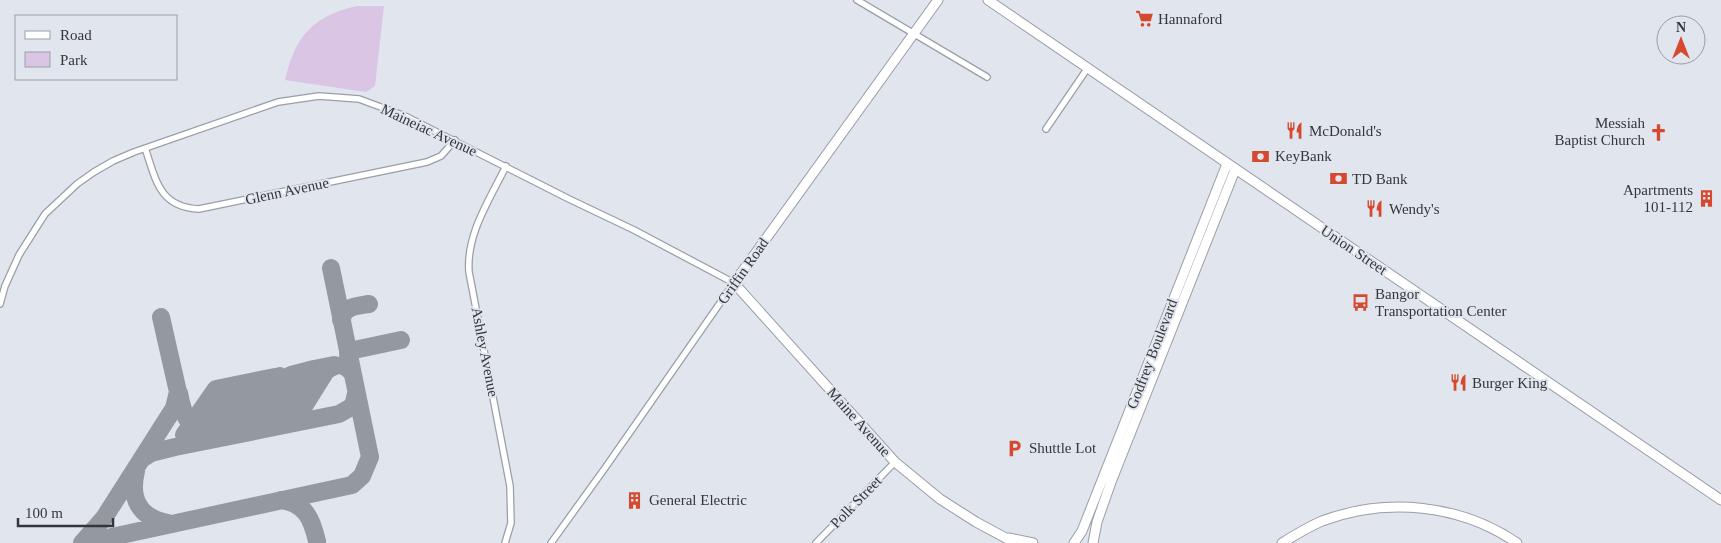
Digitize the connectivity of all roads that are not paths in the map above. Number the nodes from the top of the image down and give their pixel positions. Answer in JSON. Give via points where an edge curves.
{"nodes":[{"id":1,"x":857,"y":0,"type":"edge"},
{"id":2,"x":938,"y":0,"type":"edge"},
{"id":3,"x":988,"y":0,"type":"edge"},
{"id":4,"x":912,"y":34,"type":"junction"},
{"id":5,"x":1087,"y":69,"type":"junction"},
{"id":6,"x":987,"y":77,"type":"dead end"},
{"id":7,"x":1046,"y":129,"type":"dead end"},
{"id":8,"x":454,"y":140,"type":"junction"},
{"id":9,"x":145,"y":148,"type":"junction"},
{"id":10,"x":506,"y":166,"type":"junction"},
{"id":11,"x":1231,"y":167,"type":"junction"},
{"id":12,"x":734,"y":284,"type":"junction"},
{"id":13,"x":0,"y":304,"type":"edge"},
{"id":14,"x":895,"y":462,"type":"junction"},
{"id":15,"x":1721,"y":500,"type":"edge"},
{"id":16,"x":1004,"y":538,"type":"junction"},
{"id":17,"x":505,"y":543,"type":"edge"},
{"id":18,"x":551,"y":543,"type":"edge"},
{"id":19,"x":816,"y":543,"type":"edge"},
{"id":20,"x":1015,"y":543,"type":"edge"},
{"id":21,"x":1033,"y":543,"type":"edge"},
{"id":22,"x":1074,"y":543,"type":"edge"},
{"id":23,"x":1093,"y":543,"type":"edge"},
{"id":24,"x":1282,"y":543,"type":"edge"},
{"id":25,"x":1517,"y":543,"type":"edge"}],
"edges":[{"from":1,"to":4,"type":"street"},
{"from":2,"to":4,"type":"street","name":"Griffin Road"},
{"from":3,"to":5,"type":"street","name":"Union Street"},
{"from":4,"to":6,"type":"street"},
{"from":4,"to":12,"type":"street","name":"Griffin Road"},
{"from":5,"to":7,"type":"street"},
{"from":5,"to":11,"type":"street","name":"Union Street"},
{"from":8,"to":9,"type":"street","name":"Maineiac Avenue","via":[[405,116],[359,99],[319,96],[278,102]]},
{"from":8,"to":9,"type":"street","name":"Glenn Avenue","via":[[441,156],[427,162],[199,209],[183,207],[166,197],[155,179]]},
{"from":8,"to":10,"type":"street","name":"Maineiac Avenue"},
{"from":9,"to":13,"type":"street","name":"Maineiac Avenue","via":[[113,160],[94,172],[45,214],[19,255]]},
{"from":10,"to":12,"type":"street","name":"Maineiac Avenue"},
{"from":10,"to":17,"type":"street","name":"Ashley Avenue","via":[[474,231],[468,259],[510,486],[511,523]]},
{"from":11,"to":15,"type":"street","name":"Union Street"},
{"from":11,"to":22,"type":"street","name":"Godfrey Boulevard","via":[[1082,531]]},
{"from":11,"to":23,"type":"street","name":"Godfrey Boulevard","via":[[1216,221],[1111,482]]},
{"from":12,"to":14,"type":"street","name":"Maine Avenue"},
{"from":12,"to":18,"type":"street","name":"Griffin Road"},
{"from":14,"to":16,"type":"street","name":"Maine Avenue","via":[[940,499]]},
{"from":14,"to":19,"type":"street","name":"Polk Street"},
{"from":16,"to":20,"type":"street","name":"Maine Avenue"},
{"from":16,"to":21,"type":"street","name":"Maine Avenue"},
{"from":24,"to":25,"type":"street","via":[[1339,515],[1396,507],[1456,514],[1494,529]]}]}
